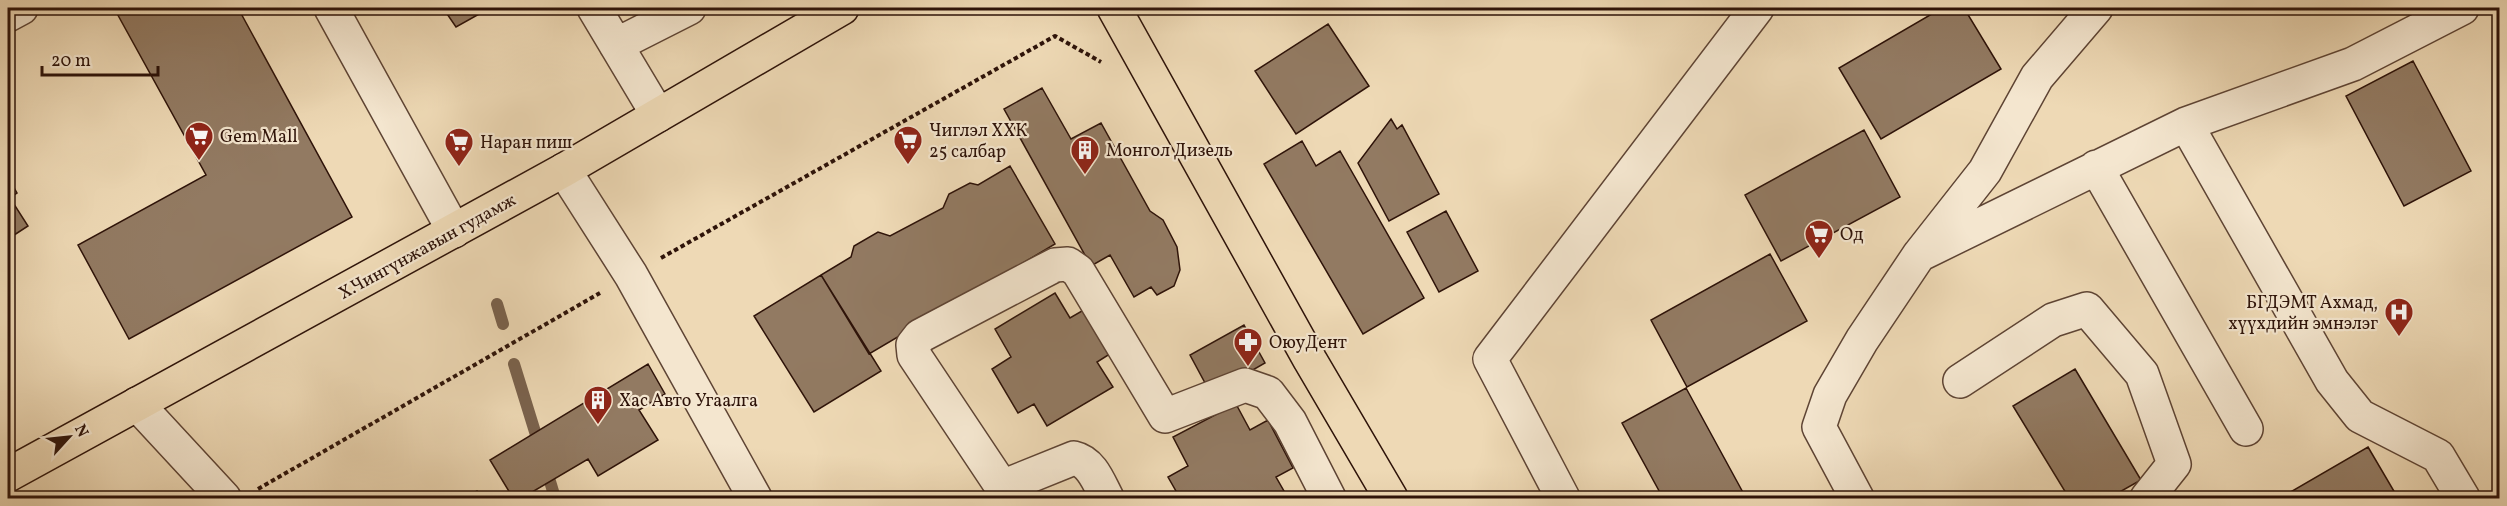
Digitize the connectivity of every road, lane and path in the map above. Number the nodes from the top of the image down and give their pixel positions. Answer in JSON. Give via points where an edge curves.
{"nodes":[{"id":1,"x":21,"y":8,"type":"edge"},
{"id":2,"x":331,"y":8,"type":"edge"},
{"id":3,"x":594,"y":8,"type":"edge"},
{"id":4,"x":690,"y":8,"type":"edge"},
{"id":5,"x":842,"y":8,"type":"edge"},
{"id":6,"x":1114,"y":8,"type":"edge"},
{"id":7,"x":1757,"y":8,"type":"edge"},
{"id":8,"x":2096,"y":8,"type":"edge"},
{"id":9,"x":2463,"y":8,"type":"edge"},
{"id":10,"x":8,"y":15,"type":"edge"},
{"id":11,"x":616,"y":45,"type":"junction"},
{"id":12,"x":658,"y":115,"type":"junction"},
{"id":13,"x":2186,"y":124,"type":"junction"},
{"id":14,"x":2096,"y":167,"type":"junction"},
{"id":15,"x":564,"y":170,"type":"junction"},
{"id":16,"x":454,"y":231,"type":"junction"},
{"id":17,"x":1919,"y":255,"type":"junction"},
{"id":18,"x":1960,"y":381,"type":"dead end"},
{"id":19,"x":137,"y":404,"type":"junction"},
{"id":20,"x":2246,"y":429,"type":"dead end"},
{"id":21,"x":8,"y":475,"type":"edge"},
{"id":22,"x":224,"y":498,"type":"edge"},
{"id":23,"x":755,"y":498,"type":"edge"},
{"id":24,"x":1107,"y":498,"type":"edge"},
{"id":25,"x":1329,"y":498,"type":"edge"},
{"id":26,"x":1391,"y":498,"type":"edge"},
{"id":27,"x":1563,"y":498,"type":"edge"},
{"id":28,"x":1857,"y":498,"type":"edge"},
{"id":29,"x":2147,"y":498,"type":"edge"},
{"id":30,"x":2463,"y":498,"type":"edge"}],
"edges":[{"from":1,"to":10,"type":"street"},
{"from":2,"to":16,"type":"street"},
{"from":3,"to":11,"type":"street"},
{"from":4,"to":11,"type":"street"},
{"from":5,"to":12,"type":"main road","name":"Х.Чингүнжавын гудамж"},
{"from":6,"to":26,"type":"main road"},
{"from":7,"to":27,"type":"street","via":[[1490,359]]},
{"from":8,"to":17,"type":"street","via":[[2037,77],[1985,171]]},
{"from":9,"to":13,"type":"street","via":[[2353,64]]},
{"from":11,"to":12,"type":"street"},
{"from":12,"to":15,"type":"main road","name":"Х.Чингүнжавын гудамж"},
{"from":13,"to":14,"type":"street"},
{"from":13,"to":30,"type":"street","via":[[2332,381],[2360,416],[2438,456]]},
{"from":14,"to":17,"type":"street"},
{"from":14,"to":20,"type":"street"},
{"from":15,"to":16,"type":"main road","name":"Х.Чингүнжавын гудамж"},
{"from":15,"to":23,"type":"street","via":[[631,275]]},
{"from":16,"to":19,"type":"main road","name":"Х.Чингүнжавын гудамж"},
{"from":17,"to":28,"type":"street","via":[[1830,395],[1819,427]]},
{"from":18,"to":29,"type":"street","via":[[2053,320],[2087,309],[2142,374],[2174,464]]},
{"from":19,"to":21,"type":"main road","name":"Х.Чингүнжавын гудамж"},
{"from":19,"to":22,"type":"street"},
{"from":24,"to":25,"type":"street","via":[[1089,466],[1074,458],[1002,487],[914,355],[913,345],[920,336],[1055,265],[1068,264],[1078,271],[1165,416],[1245,386],[1268,393],[1290,422]]}]}
